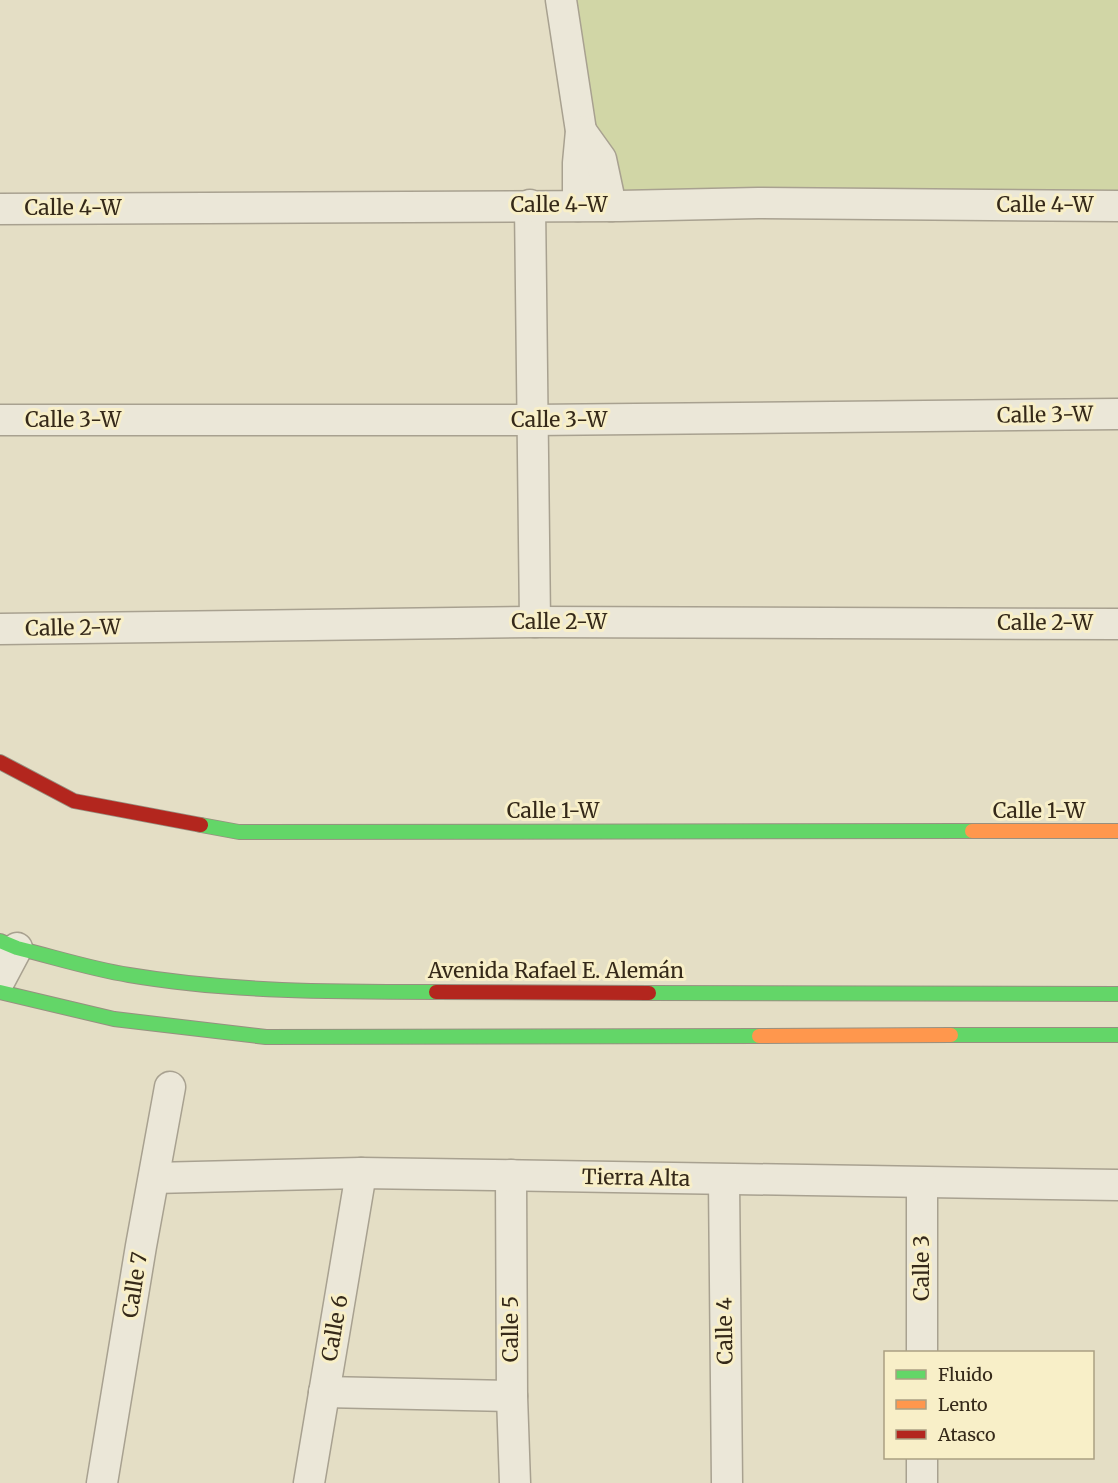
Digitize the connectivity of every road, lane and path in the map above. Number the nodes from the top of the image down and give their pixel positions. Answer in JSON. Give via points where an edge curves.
{"nodes":[{"id":1,"x":561,"y":0,"type":"edge"},
{"id":2,"x":581,"y":130,"type":"junction"},
{"id":3,"x":530,"y":205,"type":"junction"},
{"id":4,"x":578,"y":206,"type":"junction"},
{"id":5,"x":610,"y":206,"type":"junction"},
{"id":6,"x":1118,"y":206,"type":"edge"},
{"id":7,"x":0,"y":209,"type":"edge"},
{"id":8,"x":1118,"y":414,"type":"edge"},
{"id":9,"x":0,"y":420,"type":"edge"},
{"id":10,"x":533,"y":420,"type":"junction"},
{"id":11,"x":535,"y":622,"type":"junction"},
{"id":12,"x":1118,"y":624,"type":"edge"},
{"id":13,"x":0,"y":629,"type":"edge"},
{"id":14,"x":0,"y":762,"type":"edge"},
{"id":15,"x":1118,"y":831,"type":"edge"},
{"id":16,"x":8,"y":945,"type":"edge"},
{"id":17,"x":0,"y":980,"type":"edge"},
{"id":18,"x":0,"y":992,"type":"edge"},
{"id":19,"x":1118,"y":994,"type":"edge"},
{"id":20,"x":1118,"y":1035,"type":"edge"},
{"id":21,"x":170,"y":1087,"type":"dead end"},
{"id":22,"x":361,"y":1173,"type":"junction"},
{"id":23,"x":511,"y":1175,"type":"junction"},
{"id":24,"x":154,"y":1178,"type":"junction"},
{"id":25,"x":724,"y":1180,"type":"junction"},
{"id":26,"x":922,"y":1183,"type":"junction"},
{"id":27,"x":1118,"y":1185,"type":"edge"},
{"id":28,"x":922,"y":1351,"type":"edge"},
{"id":29,"x":324,"y":1392,"type":"junction"},
{"id":30,"x":512,"y":1396,"type":"junction"},
{"id":31,"x":922,"y":1459,"type":"edge"},
{"id":32,"x":102,"y":1483,"type":"edge"},
{"id":33,"x":309,"y":1483,"type":"edge"},
{"id":34,"x":515,"y":1483,"type":"edge"},
{"id":35,"x":727,"y":1483,"type":"edge"},
{"id":36,"x":922,"y":1483,"type":"edge"}],
"edges":[{"from":1,"to":2,"type":"street"},
{"from":2,"to":4,"type":"street"},
{"from":2,"to":5,"type":"street","via":[[601,159]]},
{"from":3,"to":4,"type":"street","name":"Calle 4-W"},
{"from":3,"to":7,"type":"street","name":"Calle 4-W"},
{"from":3,"to":10,"type":"street"},
{"from":4,"to":5,"type":"street","name":"Calle 4-W"},
{"from":5,"to":6,"type":"street","name":"Calle 4-W"},
{"from":8,"to":10,"type":"street","name":"Calle 3-W"},
{"from":9,"to":10,"type":"street","name":"Calle 3-W"},
{"from":10,"to":11,"type":"street"},
{"from":11,"to":12,"type":"street","name":"Calle 2-W"},
{"from":11,"to":13,"type":"street","name":"Calle 2-W"},
{"from":14,"to":15,"type":"main road","name":"Calle 1-W","via":[[74,801],[238,832]]},
{"from":16,"to":17,"type":"street"},
{"from":16,"to":19,"type":"main road","name":"Avenida Rafael E. Alemán","via":[[127,975],[308,992]]},
{"from":18,"to":20,"type":"main road","via":[[114,1019],[266,1037]]},
{"from":21,"to":24,"type":"street","name":"Calle 7"},
{"from":22,"to":23,"type":"street","name":"Tierra Alta"},
{"from":22,"to":24,"type":"street","name":"Tierra Alta"},
{"from":22,"to":29,"type":"street","name":"Calle 6"},
{"from":23,"to":25,"type":"street","name":"Tierra Alta"},
{"from":23,"to":30,"type":"street","name":"Calle 5"},
{"from":24,"to":32,"type":"street","name":"Calle 7"},
{"from":25,"to":26,"type":"street","name":"Tierra Alta"},
{"from":25,"to":35,"type":"street","name":"Calle 4"},
{"from":26,"to":27,"type":"street","name":"Tierra Alta"},
{"from":26,"to":28,"type":"street","name":"Calle 3"},
{"from":29,"to":30,"type":"street"},
{"from":29,"to":33,"type":"street","name":"Calle 6"},
{"from":30,"to":34,"type":"street","name":"Calle 5"},
{"from":31,"to":36,"type":"street"}]}
